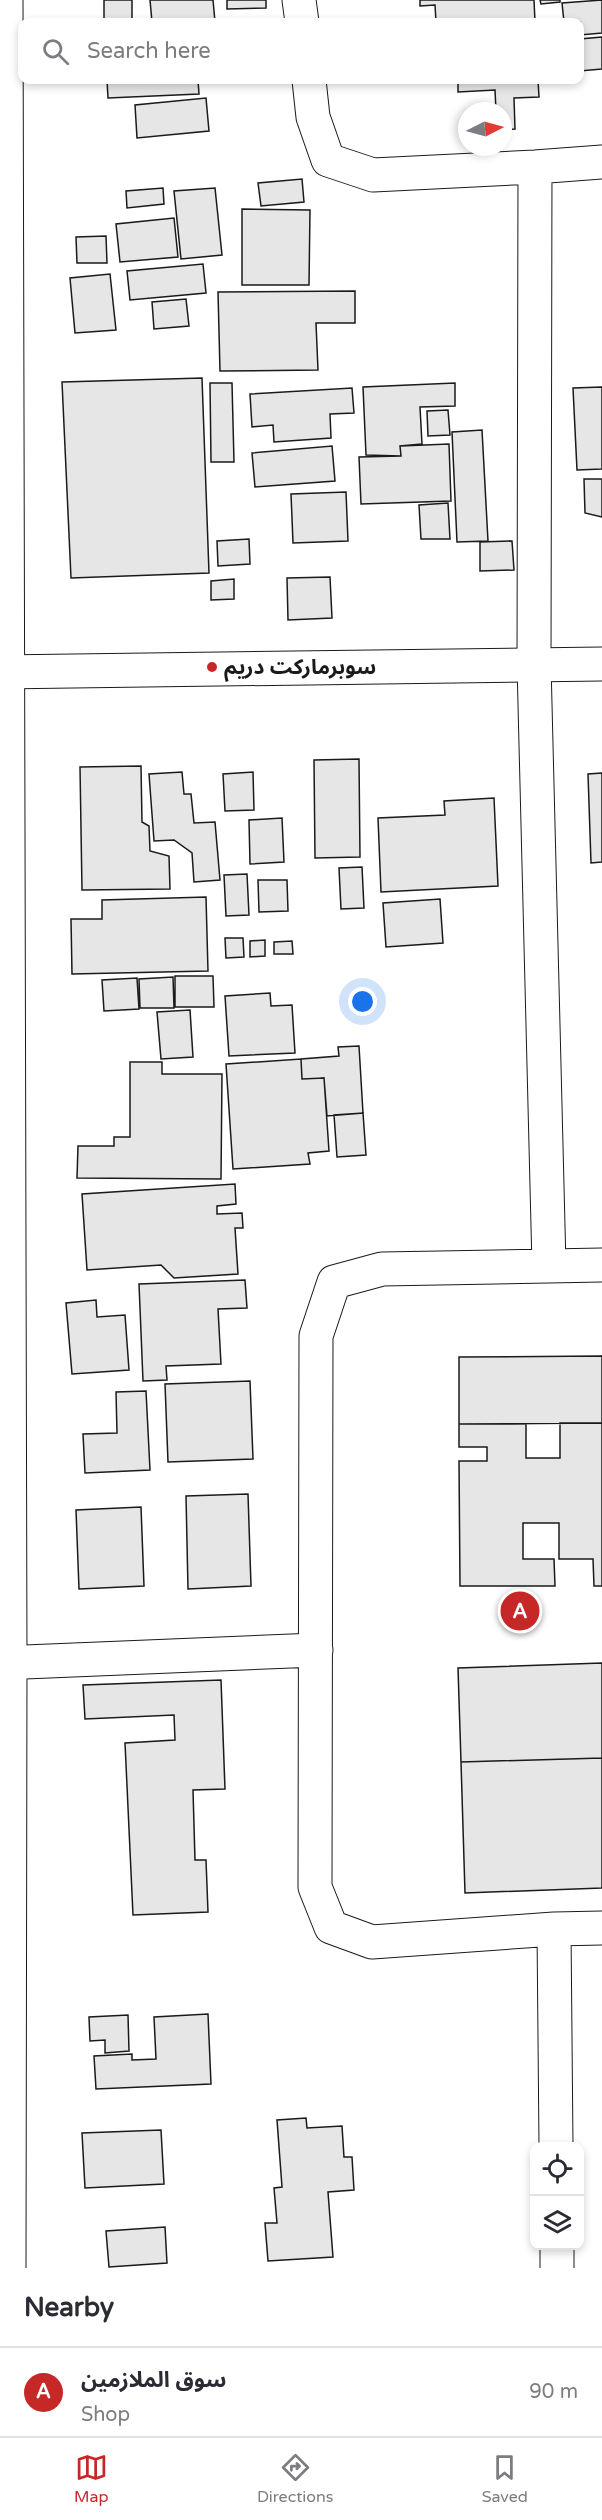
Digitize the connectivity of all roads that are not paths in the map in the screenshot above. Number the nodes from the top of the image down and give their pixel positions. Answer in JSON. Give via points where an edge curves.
{"nodes":[{"id":1,"x":6,"y":0,"type":"edge"},
{"id":2,"x":299,"y":0,"type":"edge"},
{"id":3,"x":301,"y":18,"type":"edge"},
{"id":4,"x":310,"y":84,"type":"edge"},
{"id":5,"x":602,"y":162,"type":"edge"},
{"id":6,"x":535,"y":167,"type":"junction"},
{"id":7,"x":534,"y":664,"type":"junction"},
{"id":8,"x":602,"y":664,"type":"edge"},
{"id":9,"x":4,"y":672,"type":"edge"},
{"id":10,"x":602,"y":1265,"type":"edge"},
{"id":11,"x":549,"y":1266,"type":"junction"},
{"id":12,"x":316,"y":1650,"type":"junction"},
{"id":13,"x":5,"y":1663,"type":"edge"},
{"id":14,"x":554,"y":1929,"type":"junction"},
{"id":15,"x":602,"y":1929,"type":"edge"},
{"id":16,"x":556,"y":2142,"type":"edge"},
{"id":17,"x":557,"y":2250,"type":"edge"},
{"id":18,"x":9,"y":2268,"type":"edge"},
{"id":19,"x":557,"y":2268,"type":"edge"}],
"edges":[{"from":1,"to":9,"type":"street"},
{"from":2,"to":3,"type":"street"},
{"from":4,"to":6,"type":"street","via":[[314,117],[328,160],[374,175]]},
{"from":5,"to":6,"type":"street"},
{"from":6,"to":7,"type":"street"},
{"from":7,"to":8,"type":"street"},
{"from":7,"to":9,"type":"street"},
{"from":7,"to":11,"type":"street"},
{"from":9,"to":13,"type":"street"},
{"from":10,"to":11,"type":"street"},
{"from":11,"to":12,"type":"street","via":[[382,1269],[334,1282],[316,1336]]},
{"from":12,"to":13,"type":"street"},
{"from":12,"to":14,"type":"street","via":[[315,1887],[331,1927],[372,1942]]},
{"from":13,"to":18,"type":"street"},
{"from":14,"to":15,"type":"street"},
{"from":14,"to":16,"type":"street"},
{"from":17,"to":19,"type":"street"}]}
